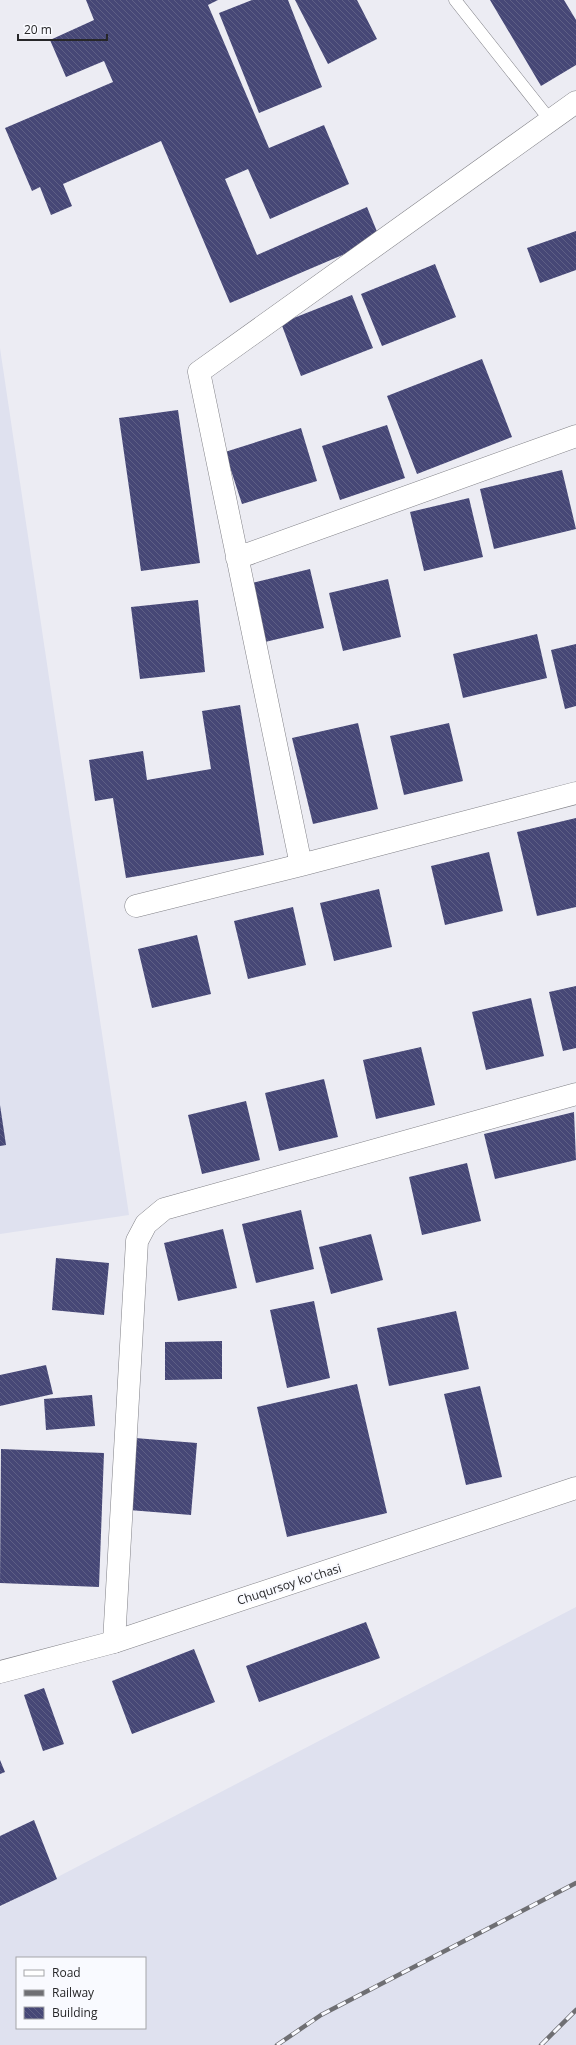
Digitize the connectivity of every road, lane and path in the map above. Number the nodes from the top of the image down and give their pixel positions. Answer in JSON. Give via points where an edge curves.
{"nodes":[{"id":1,"x":455,"y":0,"type":"edge"},
{"id":2,"x":576,"y":102,"type":"edge"},
{"id":3,"x":550,"y":120,"type":"junction"},
{"id":4,"x":576,"y":436,"type":"edge"},
{"id":5,"x":237,"y":558,"type":"junction"},
{"id":6,"x":576,"y":793,"type":"edge"},
{"id":7,"x":301,"y":865,"type":"junction"},
{"id":8,"x":136,"y":906,"type":"dead end"},
{"id":9,"x":576,"y":1094,"type":"edge"},
{"id":10,"x":576,"y":1488,"type":"edge"},
{"id":11,"x":114,"y":1642,"type":"junction"},
{"id":12,"x":0,"y":1672,"type":"edge"}],
"edges":[{"from":1,"to":3,"type":"lane"},
{"from":2,"to":3,"type":"street"},
{"from":3,"to":5,"type":"street","via":[[199,372]]},
{"from":4,"to":5,"type":"street"},
{"from":5,"to":7,"type":"street"},
{"from":6,"to":7,"type":"street"},
{"from":7,"to":8,"type":"street"},
{"from":9,"to":11,"type":"street","via":[[164,1209],[146,1224],[137,1241]]},
{"from":10,"to":11,"type":"street","name":"Chuqursoy ko'chasi"},
{"from":11,"to":12,"type":"street","name":"Chuqursoy ko'chasi"}]}
